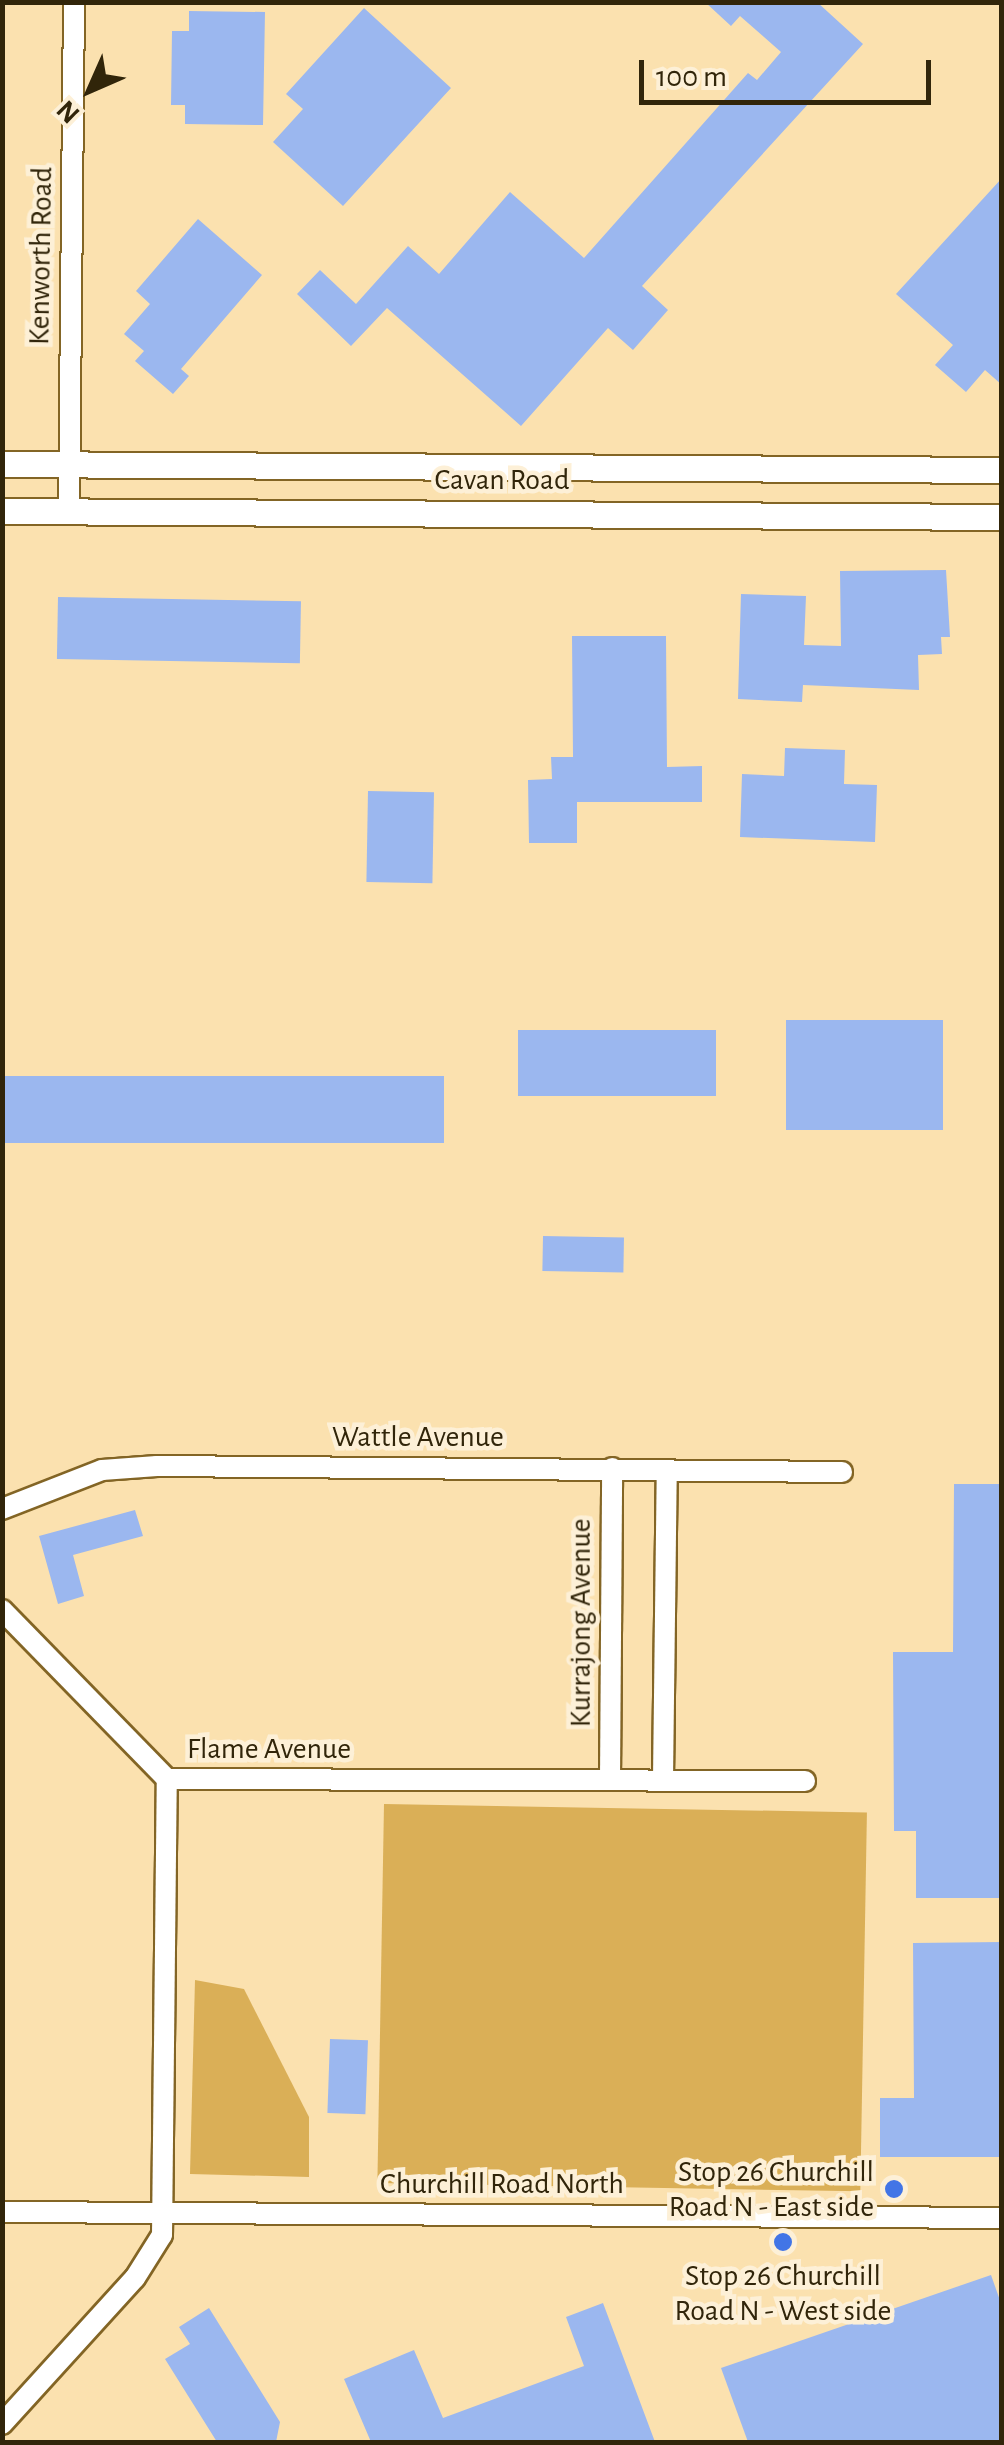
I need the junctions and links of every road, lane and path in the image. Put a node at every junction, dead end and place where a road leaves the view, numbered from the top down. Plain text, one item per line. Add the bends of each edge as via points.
1 (74, 2) edge
2 (2, 464) edge
3 (69, 464) junction
4 (1002, 470) edge
5 (2, 510) edge
6 (69, 511) junction
7 (1002, 517) edge
8 (612, 1468) junction
9 (666, 1470) junction
10 (842, 1472) dead end
11 (2, 1509) edge
12 (2, 1610) edge
13 (610, 1778) junction
14 (166, 1779) junction
15 (663, 1779) junction
16 (805, 1781) dead end
17 (2, 2212) edge
18 (163, 2214) junction
19 (1002, 2218) edge
20 (2, 2424) edge

1 - 3 street, Kenworth Road
2 - 3 main road, Cavan Road
3 - 4 main road, Cavan Road
3 - 6 street, Kenworth Road
5 - 6 main road, Cavan Road
6 - 7 main road, Cavan Road
8 - 9 street, Wattle Avenue
8 - 11 street, Wattle Avenue via 157,1466 85,1474
8 - 13 street, Kurrajong Avenue
9 - 10 street, Wattle Avenue
9 - 15 street
12 - 14 street
13 - 14 street, Flame Avenue
13 - 15 street, Flame Avenue
14 - 18 street, Flame Avenue
15 - 16 street, Flame Avenue
17 - 18 street, Churchill Road North
18 - 19 street, Churchill Road North
18 - 20 street, Flame Avenue via 153,2255

